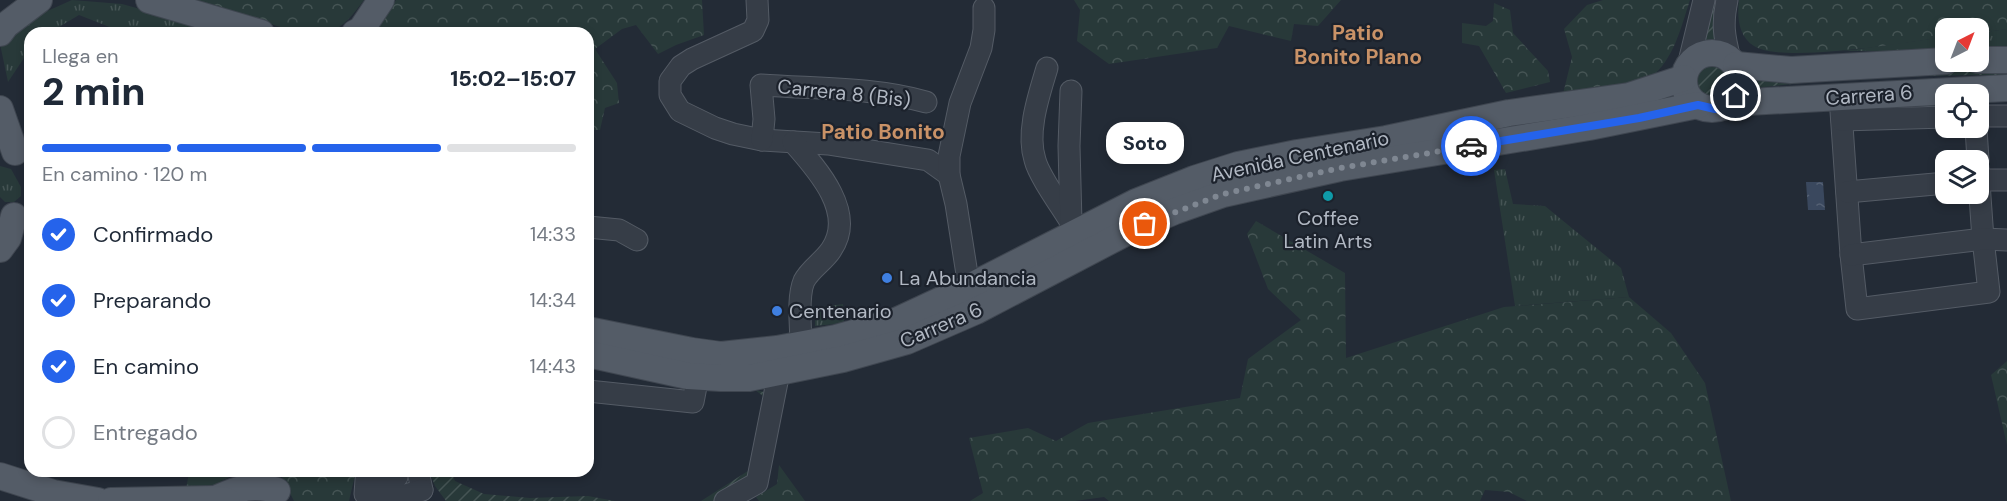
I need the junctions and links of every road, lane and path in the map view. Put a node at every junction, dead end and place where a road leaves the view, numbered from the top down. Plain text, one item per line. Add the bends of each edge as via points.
1 (39, 0) edge
2 (149, 0) edge
3 (381, 0) edge
4 (757, 0) edge
5 (1704, 0) edge
6 (1727, 0) edge
7 (984, 8) dead end
8 (241, 27) edge
9 (363, 27) edge
10 (0, 33) edge
11 (1989, 60) edge
12 (2007, 60) edge
13 (1733, 62) junction
14 (1935, 62) edge
15 (1047, 68) dead end
16 (1686, 72) junction
17 (2007, 88) edge
18 (1071, 92) dead end
19 (926, 102) dead end
20 (1730, 103) junction
21 (1698, 105) junction
22 (1841, 109) junction
23 (2, 115) edge
24 (1935, 116) edge
25 (1989, 116) edge
26 (2007, 116) edge
27 (762, 140) junction
28 (794, 142) junction
29 (22, 154) edge
30 (949, 175) junction
31 (1989, 180) edge
32 (2007, 180) edge
33 (1935, 184) edge
34 (1847, 192) junction
35 (1981, 204) edge
36 (15, 213) edge
37 (1073, 227) junction
38 (594, 228) edge
39 (1983, 239) junction
40 (637, 240) dead end
41 (2007, 240) edge
42 (0, 249) edge
43 (1851, 255) junction
44 (969, 287) junction
45 (594, 331) edge
46 (594, 355) edge
47 (786, 355) junction
48 (698, 376) junction
49 (594, 392) edge
50 (0, 476) edge
51 (397, 477) dead end
52 (425, 487) edge
53 (276, 488) edge
54 (221, 500) edge
55 (98, 501) edge
56 (111, 501) edge
57 (725, 501) edge

1 - 10 main road
2 - 8 main road
3 - 9 main road
4 - 27 street via 758,20 753,31 681,66 670,81 670,95 680,111 715,128
5 - 16 street
6 - 13 street via 1723,30
7 - 30 street via 981,48 960,103
11 - 12 main road
13 - 14 main road via 1784,70
13 - 16 main road via 1707,53
13 - 20 main road via 1740,81
15 - 37 street via 1032,130 1035,160
16 - 21 main road via 1687,93
16 - 37 main road, Avenida Centenario via 1629,96 1509,113 1238,165
17 - 22 main road, Carrera 6
18 - 37 street
19 - 27 street, Carrera 8 (Bis) via 879,94 761,85
20 - 21 main road via 1715,109
20 - 22 main road, Carrera 6
21 - 47 main road, Carrera 6 via 1340,168 1223,194 1130,231 976,311 907,341 843,359
22 - 24 street
22 - 34 street
23 - 29 main road
25 - 26 street
27 - 28 street
28 - 30 street via 928,160
28 - 47 street via 831,194 840,226 831,251 804,282
30 - 44 street
31 - 32 street
33 - 34 street
34 - 43 street
35 - 39 street
36 - 42 main road via 9,238
37 - 44 main road, Avenida Centenario
38 - 40 street via 619,230
39 - 41 street
39 - 43 street
39 - 43 street via 1989,292 1857,309
44 - 47 main road, Avenida Centenario via 896,321
45 - 47 main road, Avenida Centenario via 722,355
46 - 48 main road, Carrera 6
47 - 48 main road, Carrera 6 via 749,378
47 - 57 street via 758,483
48 - 49 street via 693,402
50 - 55 main road via 53,493
51 - 52 street via 366,480 365,494 396,498
53 - 54 main road via 252,486
54 - 56 main road

